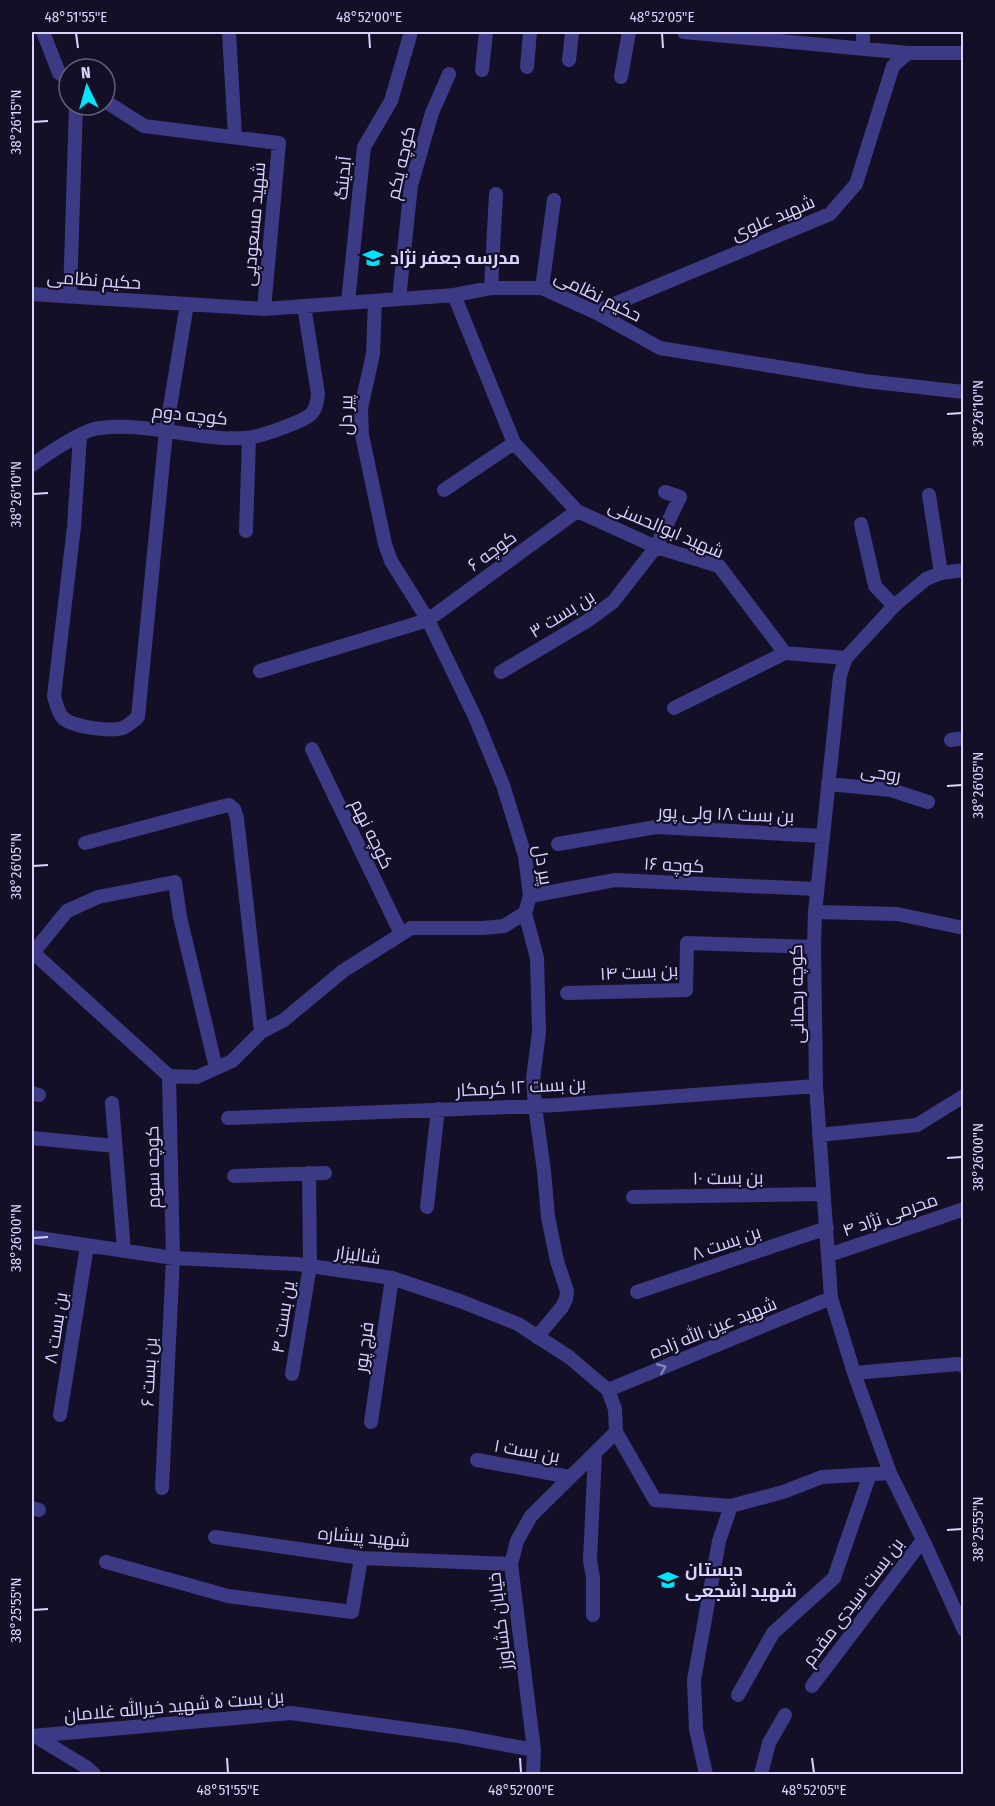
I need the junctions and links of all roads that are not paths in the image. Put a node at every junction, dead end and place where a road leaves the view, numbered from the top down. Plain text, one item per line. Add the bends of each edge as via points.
1 (43, 32) edge
2 (229, 32) edge
3 (411, 32) edge
4 (486, 32) edge
5 (530, 32) edge
6 (572, 32) edge
7 (629, 32) edge
8 (684, 32) edge
9 (702, 32) edge
10 (863, 32) edge
11 (863, 49) junction
12 (908, 53) junction
13 (963, 53) edge
14 (569, 60) dead end
15 (527, 67) dead end
16 (57, 68) edge
17 (482, 70) dead end
18 (449, 74) dead end
19 (621, 76) dead end
20 (117, 109) edge
21 (76, 117) edge
22 (235, 137) junction
23 (496, 194) dead end
24 (554, 200) dead end
25 (491, 288) junction
26 (542, 288) junction
27 (32, 294) edge
28 (454, 295) junction
29 (70, 296) junction
30 (399, 299) junction
31 (375, 301) junction
32 (348, 302) junction
33 (187, 304) junction
34 (304, 306) junction
35 (264, 309) junction
36 (595, 312) junction
37 (963, 392) edge
38 (166, 430) junction
39 (80, 436) junction
40 (249, 438) junction
41 (514, 443) junction
42 (32, 465) edge
43 (444, 490) dead end
44 (665, 492) dead end
45 (929, 495) dead end
46 (577, 511) junction
47 (861, 524) dead end
48 (246, 531) dead end
49 (656, 547) junction
50 (963, 570) edge
51 (941, 573) junction
52 (894, 606) junction
53 (428, 620) junction
54 (784, 653) junction
55 (846, 658) junction
56 (260, 671) dead end
57 (501, 672) dead end
58 (674, 708) dead end
59 (312, 749) dead end
60 (828, 784) junction
61 (928, 802) dead end
62 (823, 836) junction
63 (86, 843) dead end
64 (558, 844) dead end
65 (817, 889) junction
66 (530, 896) junction
67 (815, 912) junction
68 (525, 913) junction
69 (963, 928) edge
70 (401, 934) junction
71 (814, 947) junction
72 (32, 954) edge
73 (567, 993) dead end
74 (261, 1032) junction
75 (216, 1068) junction
76 (170, 1076) junction
77 (816, 1086) junction
78 (963, 1096) edge
79 (112, 1103) dead end
80 (535, 1106) junction
81 (438, 1109) junction
82 (228, 1118) dead end
83 (819, 1135) junction
84 (32, 1138) edge
85 (115, 1146) junction
86 (309, 1173) junction
87 (325, 1173) dead end
88 (234, 1176) dead end
89 (824, 1194) junction
90 (633, 1197) dead end
91 (427, 1207) dead end
92 (963, 1209) edge
93 (827, 1228) junction
94 (32, 1237) edge
95 (87, 1246) junction
96 (124, 1251) junction
97 (829, 1255) junction
98 (173, 1258) junction
99 (309, 1266) junction
100 (392, 1278) junction
101 (637, 1292) dead end
102 (831, 1298) junction
103 (537, 1337) junction
104 (963, 1366) edge
105 (854, 1373) junction
106 (292, 1374) dead end
107 (608, 1390) junction
108 (60, 1415) dead end
109 (371, 1422) dead end
110 (616, 1432) junction
111 (595, 1453) junction
112 (477, 1460) dead end
113 (890, 1473) junction
114 (870, 1474) junction
115 (570, 1477) junction
116 (162, 1488) dead end
117 (731, 1506) junction
118 (215, 1537) dead end
119 (923, 1540) junction
120 (361, 1558) junction
121 (106, 1562) dead end
122 (511, 1564) junction
123 (593, 1615) dead end
124 (963, 1630) edge
125 (812, 1686) dead end
126 (738, 1695) dead end
127 (785, 1715) dead end
128 (33, 1736) edge
129 (534, 1750) junction
130 (94, 1774) edge
131 (533, 1774) edge
132 (706, 1774) edge
133 (760, 1774) edge

1 - 16 street
2 - 22 street
3 - 32 street, آبدینگ via 391,101 364,147
4 - 17 street
5 - 15 street
6 - 14 street
7 - 19 street
8 - 9 street
9 - 11 street
10 - 11 street
11 - 12 street
12 - 13 street
12 - 36 street, شهید علوی via 893,66 856,184 830,214
18 - 30 street, کوچه یکم via 432,113 411,185
20 - 22 street, شهید مسعودپی via 144,126
21 - 29 street
22 - 35 street, شهید مسعودپی via 279,143
23 - 25 street
24 - 26 street
25 - 26 street, حکیم نظامی
25 - 28 street, حکیم نظامی
26 - 36 street, حکیم نظامی
27 - 29 street, حکیم نظامی
28 - 30 street, حکیم نظامی
28 - 41 street, شهید ابوالحسنی
29 - 33 street, حکیم نظامی
30 - 31 street, حکیم نظامی
31 - 32 street, حکیم نظامی
31 - 53 street, پیر دل via 373,354 361,408 362,435 391,561
32 - 34 street, حکیم نظامی
33 - 35 street, حکیم نظامی
33 - 38 street
34 - 35 street, حکیم نظامی
34 - 40 street, کوچه دوم via 317,406 310,416
36 - 37 street, حکیم نظامی via 660,348 865,381
38 - 39 street, کوچه دوم via 97,428
38 - 39 street via 138,717 122,728 75,724 64,718 54,696 74,527
38 - 40 street, کوچه دوم via 213,438
39 - 42 street, کوچه دوم
40 - 48 street
41 - 43 street
41 - 46 street, شهید ابوالحسنی
44 - 49 street, بن بست ۳ via 680,497
45 - 51 street
46 - 49 street, شهید ابوالحسنی
46 - 53 street, کوچه ۶
47 - 52 street via 875,586
49 - 54 street, شهید ابوالحسنی via 719,566
49 - 57 street, بن بست ۳ via 613,602
50 - 51 street, کوچه رحمانی
51 - 52 street, کوچه رحمانی via 926,579
52 - 55 street, کوچه رحمانی
53 - 56 street, کوچه ۶
53 - 66 street, پیر دل via 503,785 525,856
54 - 55 street
54 - 58 street
55 - 60 street, کوچه رحمانی via 840,675
59 - 70 street, کوچه نهم
60 - 61 street, روحی via 891,790
60 - 62 street, کوچه رحمانی
62 - 64 street, بن بست ۱۸ ولی پور via 656,827
62 - 65 street, کوچه رحمانی
63 - 74 street via 224,806 234,809
65 - 66 street, کوچه ۱۶ via 615,880
65 - 67 street, کوچه رحمانی
66 - 68 street, پیر دل
67 - 69 street via 897,914
67 - 71 street, کوچه رحمانی
68 - 70 street via 504,926 411,928
68 - 80 street via 537,958
70 - 74 street via 343,971 284,1020
71 - 73 street, بن بست ۱۴ via 687,944 686,990
71 - 77 street, کوچه رحمانی
72 - 75 street via 67,911 98,897 175,882
72 - 76 street
74 - 75 street via 232,1061
75 - 76 street via 197,1077
76 - 98 street, کوچه سوم
77 - 80 street, بن بست ۱۲ کرمکار
77 - 83 street, کوچه رحمانی
78 - 83 street via 917,1125
79 - 85 street
80 - 81 street, بن بست ۱۲ کرمکار
80 - 103 street via 548,1217 567,1291 562,1307
81 - 82 street, بن بست ۱۲ کرمکار
81 - 91 street
83 - 89 street, کوچه رحمانی
84 - 85 street
85 - 96 street
86 - 87 street
86 - 88 street
86 - 99 street, ین بست ۴
89 - 90 street, بن بست ۱۰
89 - 93 street, کوچه رحمانی
92 - 97 street, محرمی نژاد ۴
93 - 97 street, کوچه رحمانی
93 - 101 street, بن بست ۸
94 - 95 street, شالیزار
95 - 96 street, شالیزار
95 - 108 street, بن بست ۸
96 - 98 street, شالیزار
97 - 102 street, کوچه رحمانی
98 - 99 street, شالیزار
98 - 116 street, بن بست ۶
99 - 100 street, شالیزار
99 - 106 street, ین بست ۴
100 - 103 street, شالیزار via 518,1324
100 - 109 street, فرج پور
102 - 105 street, کوچه رحمانی
107 -> 102 street, شهید عین الله زاده
103 - 107 street, شالیزار via 569,1357
104 - 105 street
105 - 113 street, کوچه رحمانی
107 - 110 street via 615,1409
110 - 111 street, خیابان کشاورز
110 - 117 street via 655,1500
111 - 115 street, خیابان کشاورز
111 - 123 street via 590,1560
112 - 115 street, بن بست ۱
113 - 114 street
113 - 119 street, کوچه رحمانی
114 - 117 street via 822,1477
114 - 126 street via 834,1578 773,1633
115 - 122 street, خیابان کشاورز via 531,1516 517,1541
117 - 132 street via 718,1542 694,1680 696,1729
118 - 120 street, شهید پیشاره
119 - 124 street, کوچه رحمانی
119 - 125 street, بن بست سیدی مقدم
120 - 121 street via 352,1612 228,1596
120 - 122 street, شهید پیشاره
122 - 129 street, خیابان کشاورز
127 - 133 street via 769,1743
128 - 129 street, بن بست ۵ شهید خیرالله غلامان via 291,1713
128 - 130 street
129 - 131 street, خیابان کشاورز

